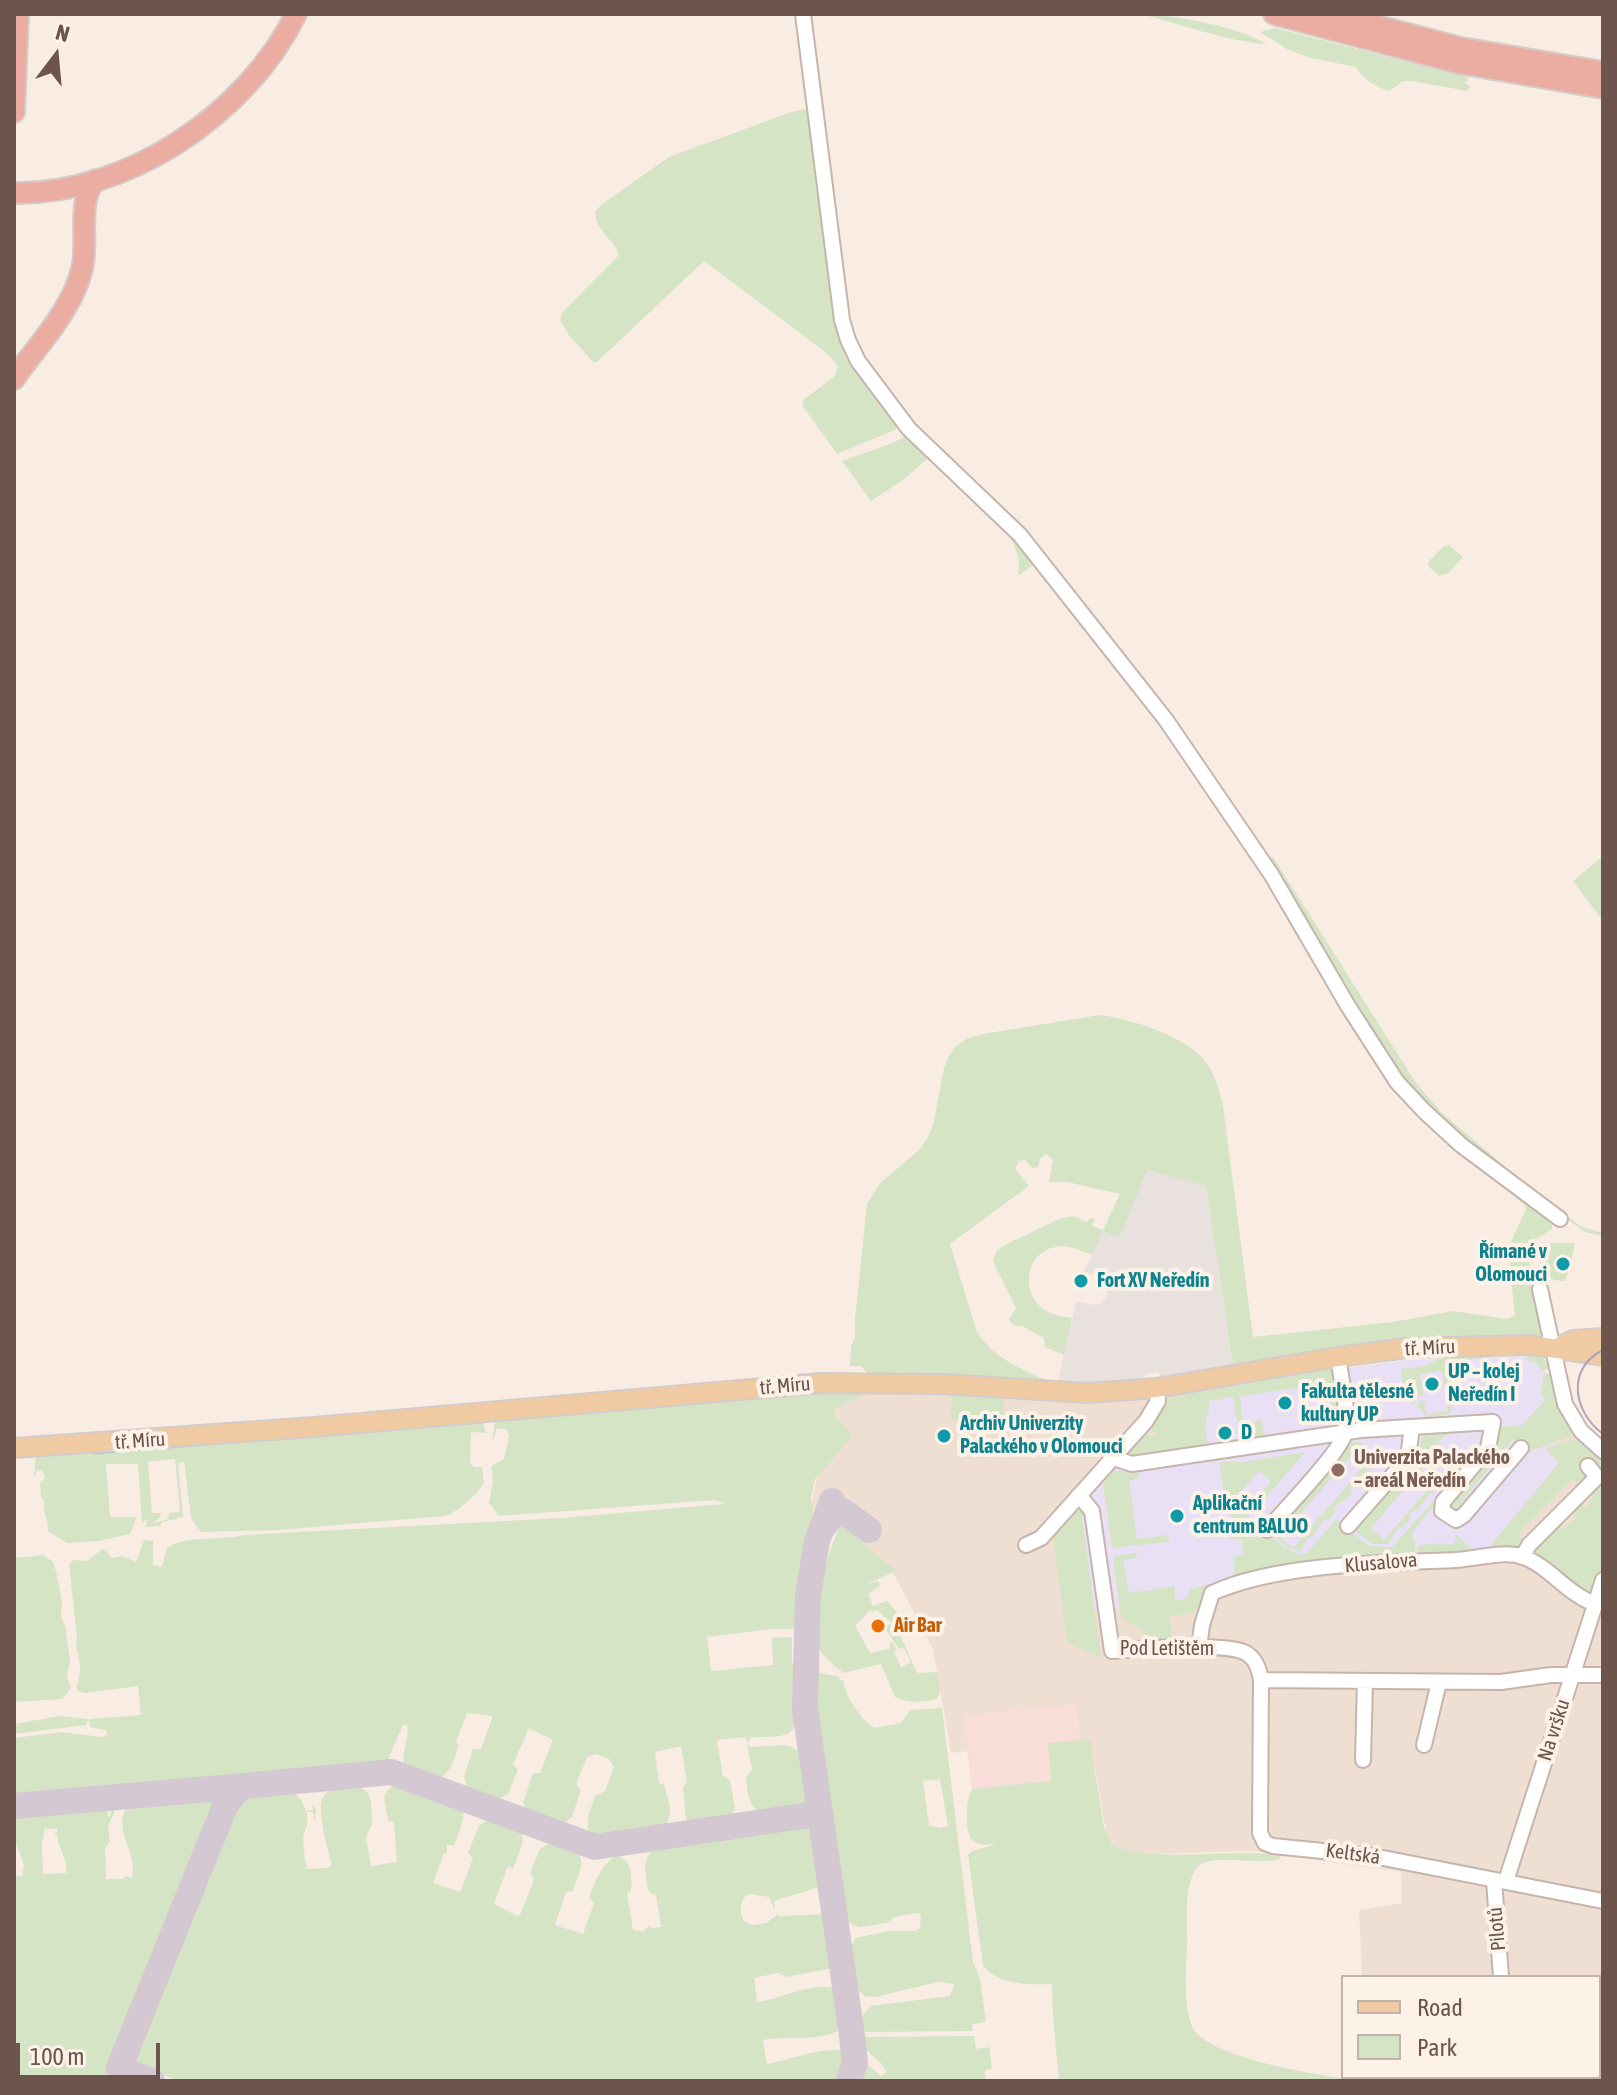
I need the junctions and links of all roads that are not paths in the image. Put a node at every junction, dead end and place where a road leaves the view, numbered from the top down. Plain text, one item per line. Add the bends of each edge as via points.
1 (18, 14) edge
2 (296, 14) edge
3 (803, 14) edge
4 (1274, 14) edge
5 (1332, 14) edge
6 (1603, 72) edge
7 (1603, 88) edge
8 (14, 112) edge
9 (96, 180) junction
10 (14, 193) edge
11 (14, 379) edge
12 (1560, 1219) dead end
13 (1540, 1289) dead end
14 (1603, 1338) edge
15 (1555, 1349) junction
16 (1603, 1356) edge
17 (1338, 1357) junction
18 (1157, 1388) junction
19 (1412, 1427) junction
20 (1345, 1432) junction
21 (14, 1448) edge
22 (1521, 1448) dead end
23 (1603, 1451) edge
24 (1114, 1458) junction
25 (1592, 1471) dead end
26 (1079, 1495) junction
27 (1348, 1526) dead end
28 (1267, 1530) dead end
29 (1026, 1545) dead end
30 (1522, 1557) junction
31 (1603, 1580) edge
32 (1595, 1604) junction
33 (1199, 1648) junction
34 (1573, 1674) junction
35 (1603, 1675) edge
36 (1261, 1680) junction
37 (1365, 1681) junction
38 (1439, 1682) junction
39 (1424, 1745) dead end
40 (1363, 1760) dead end
41 (1500, 1881) junction
42 (1603, 1901) edge
43 (1501, 1975) edge

1 - 8 highway
2 - 9 highway via 257,72 211,117 161,152
3 - 12 street via 842,320 858,361 917,438 1020,535 1166,720 1271,874 1397,1082 1461,1145
4 - 7 highway via 1459,63
5 - 6 highway via 1461,48
9 - 10 highway
9 - 11 highway via 86,195 86,247 78,283 62,315
13 - 15 street
14 - 15 main road, tř. Míru via 1573,1340
15 - 16 main road, tř. Míru
15 - 17 main road, tř. Míru via 1462,1345
15 - 23 street via 1567,1409
17 - 18 main road, tř. Míru
17 - 20 street
18 - 21 main road, tř. Míru via 1088,1393 821,1383
18 - 24 street via 1157,1406
19 - 20 street
19 - 22 street via 1493,1422 1488,1448 1443,1502 1442,1511 1456,1520
19 - 27 street via 1408,1458
20 - 24 street via 1132,1464
20 - 28 street
24 - 26 street
25 - 30 street
26 - 29 street via 1041,1538
26 - 33 street, Pod Letištěm via 1092,1511 1112,1651
30 - 32 street
30 - 33 street, Klusalova via 1293,1571 1215,1592
31 - 32 street, Na vršku
32 - 34 street, Na vršku
33 - 36 street, Pod Letištěm via 1245,1652 1255,1660
34 - 35 street
34 - 38 street
34 - 41 street, Na vršku
36 - 37 street
36 - 41 street, Keltská via 1260,1829 1265,1843 1373,1856
37 - 38 street
37 - 40 street
38 - 39 street
41 - 42 street, Keltská
41 - 43 street, Pilotů

